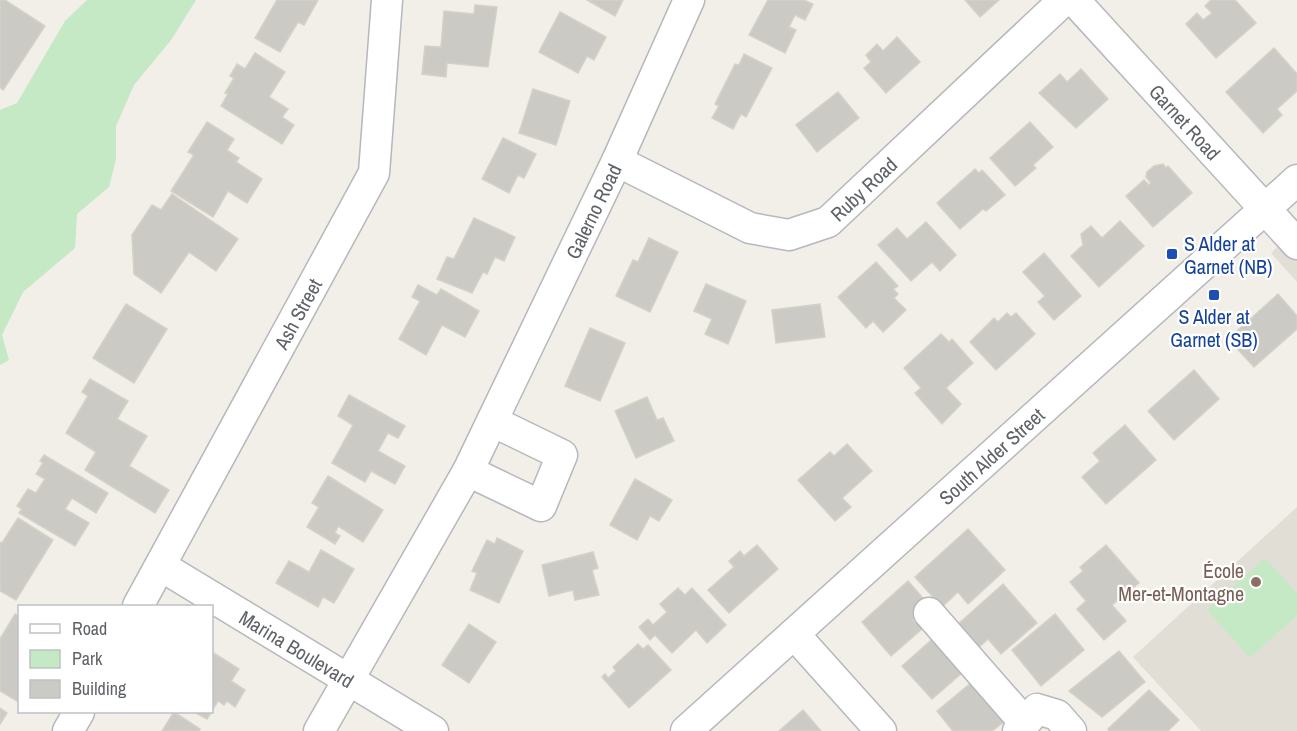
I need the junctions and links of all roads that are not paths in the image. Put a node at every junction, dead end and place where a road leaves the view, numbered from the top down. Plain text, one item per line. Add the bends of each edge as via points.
1 (387, 0) edge
2 (689, 0) edge
3 (1064, 0) edge
4 (1074, 0) edge
5 (617, 161) junction
6 (1297, 180) edge
7 (1265, 209) junction
8 (1297, 244) edge
9 (492, 421) junction
10 (468, 471) junction
11 (161, 566) junction
12 (139, 605) edge
13 (929, 613) dead end
14 (794, 634) junction
15 (350, 680) junction
16 (78, 713) edge
17 (1022, 727) edge
18 (68, 731) edge
19 (319, 731) edge
20 (433, 731) edge
21 (686, 731) edge
22 (881, 731) edge
23 (1071, 731) edge

1 - 11 street, Ash Street via 374,173
2 - 5 street, Galerno Road
3 - 5 street, Ruby Road via 828,222 789,235 750,228
4 - 7 street, Garnet Road
5 - 9 street, Galerno Road
6 - 7 street, South Alder Street
7 - 8 street, Garnet Road
7 - 14 street, South Alder Street
9 - 10 street, Galerno Road
9 - 10 street via 562,455 541,506
10 - 15 street, Galerno Road
11 - 12 street, Ash Street
11 - 15 street, Marina Boulevard
13 - 17 street
14 - 21 street, South Alder Street
14 - 22 street
15 - 19 street, Galerno Road
15 - 20 street, Marina Boulevard
16 - 18 street
17 - 23 street via 1036,709 1057,716

